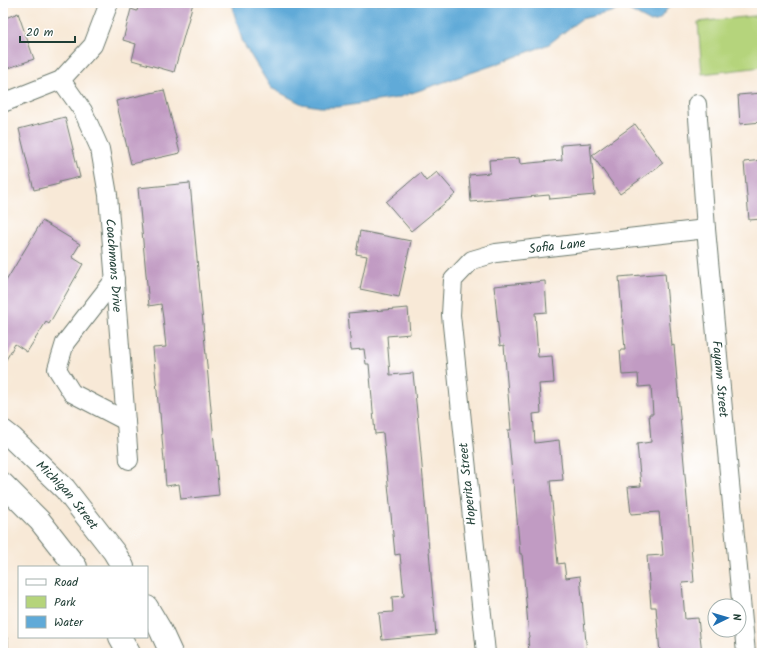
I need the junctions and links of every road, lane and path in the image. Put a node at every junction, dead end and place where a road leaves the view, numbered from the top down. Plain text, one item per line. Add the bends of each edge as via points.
1 (110, 3) edge
2 (61, 80) junction
3 (3, 103) edge
4 (697, 104) dead end
5 (706, 230) junction
6 (115, 279) junction
7 (451, 315) joint
8 (126, 421) junction
9 (3, 431) edge
10 (129, 460) dead end
11 (3, 484) edge
12 (75, 566) edge
13 (122, 566) edge
14 (148, 609) edge
15 (121, 638) edge
16 (3, 641) edge
17 (3, 653) edge
18 (129, 653) edge
19 (171, 653) edge
20 (486, 653) edge
21 (746, 653) edge

1 - 2 street via 93,45
2 - 3 street
2 - 6 street, Coachmans Drive via 83,111 100,149 108,195
4 - 5 street, Fayann Street
5 - 7 street, Sofia Lane via 496,253 472,260 453,280
5 - 21 street, Fayann Street
6 - 8 street, Coachmans Drive
6 - 8 street via 65,343 57,369 72,393
7 - 20 street, Hoperita Street
8 - 10 street, Coachmans Drive
9 - 13 street, Michigan Street via 65,489
11 - 12 street via 40,521
14 - 19 street
15 - 18 street
16 - 17 lane

